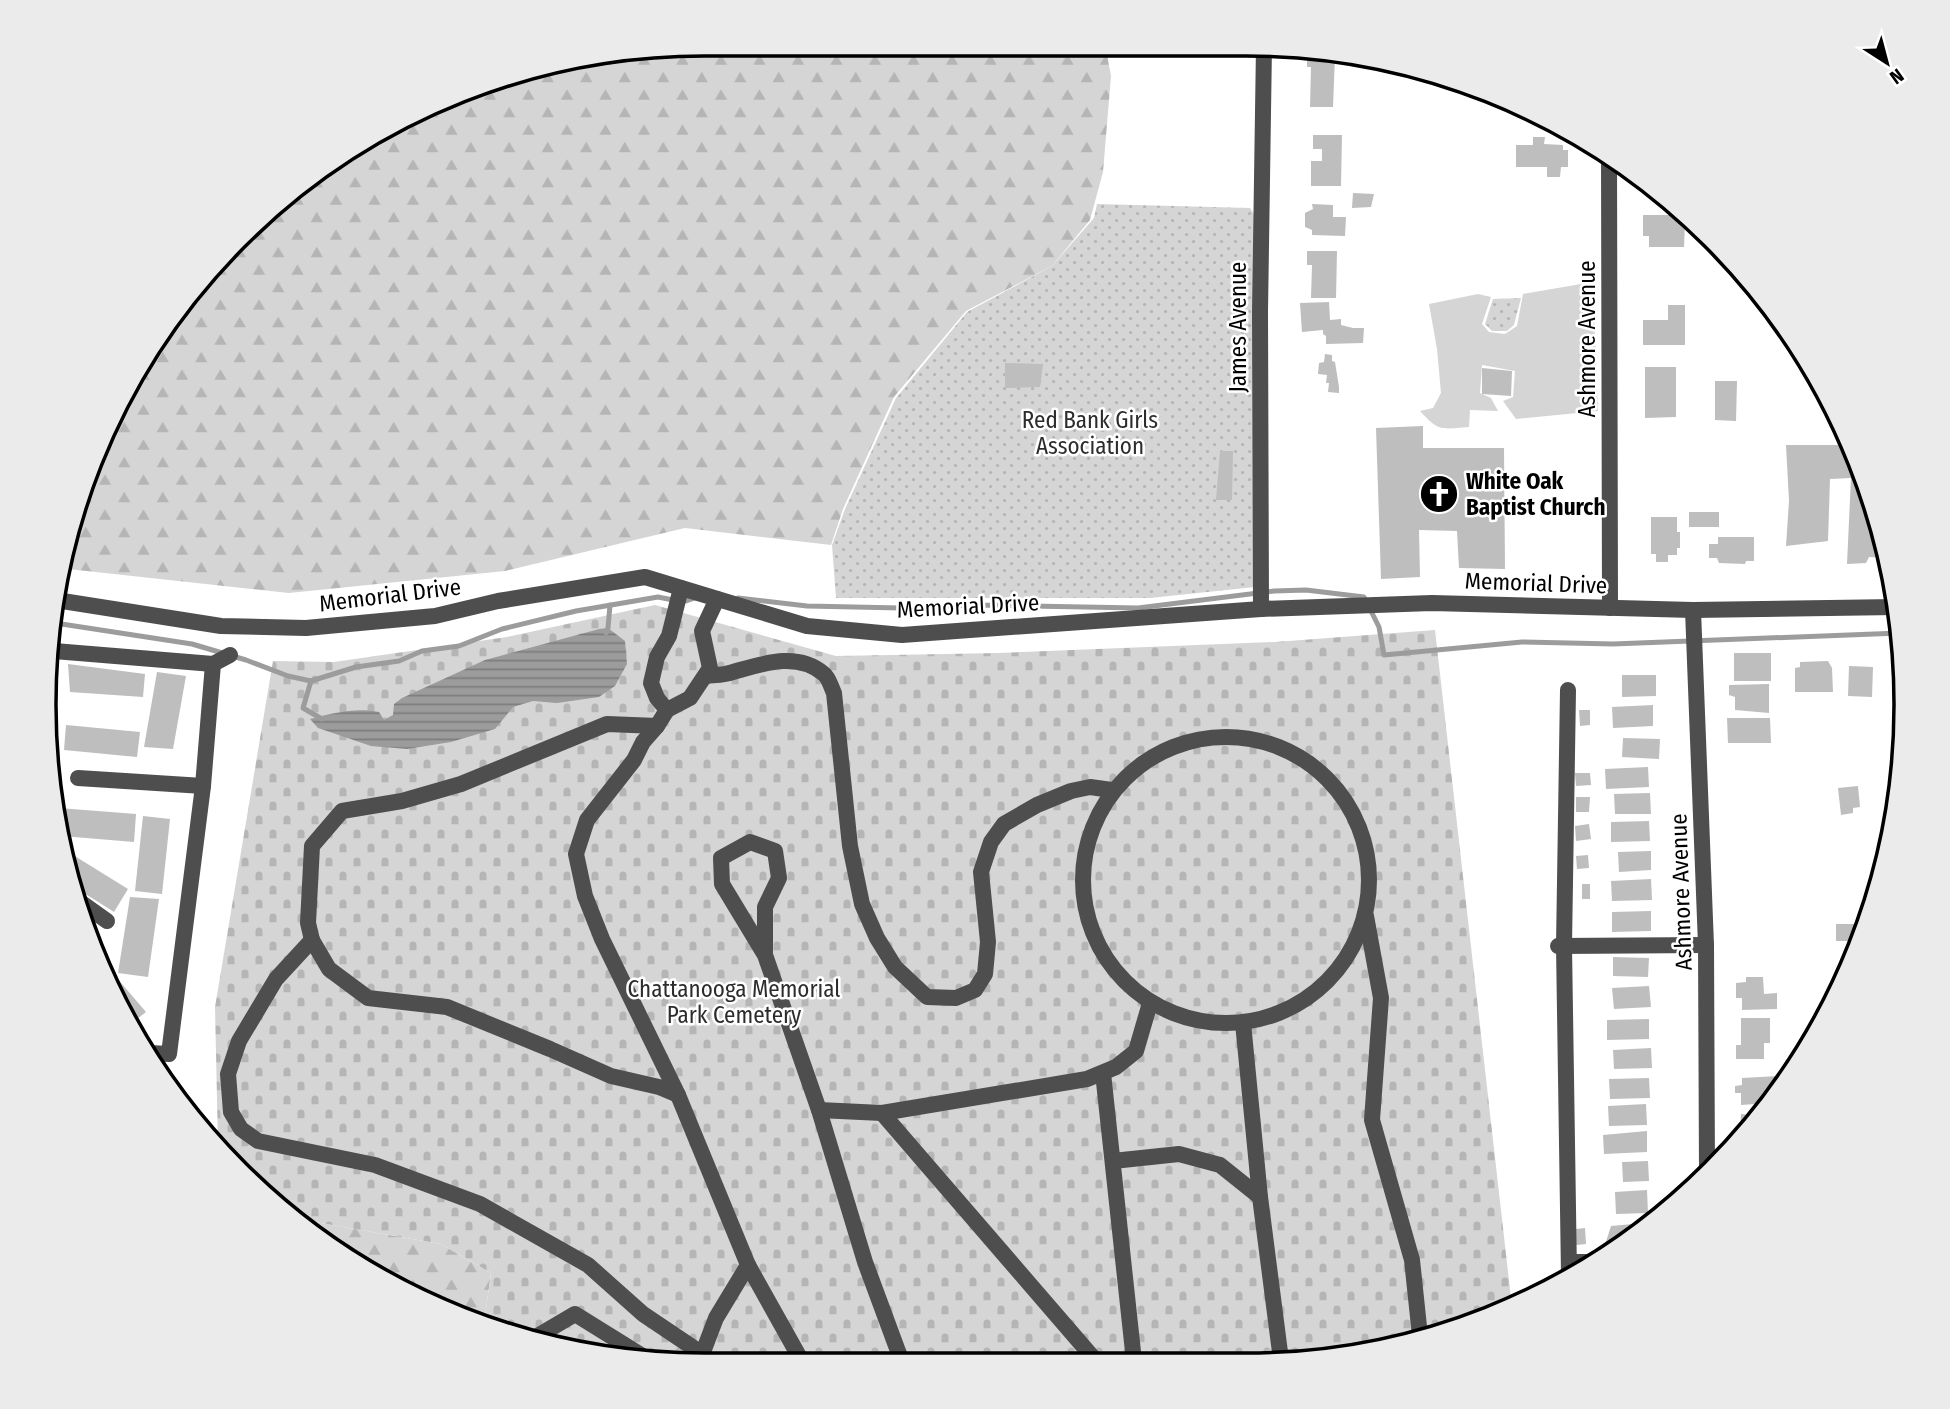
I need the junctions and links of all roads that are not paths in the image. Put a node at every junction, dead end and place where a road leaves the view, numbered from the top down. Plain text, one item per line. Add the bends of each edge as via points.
1 (1264, 56) edge
2 (1609, 167) edge
3 (681, 588) junction
4 (717, 599) junction
5 (65, 601) edge
6 (1886, 607) edge
7 (1610, 608) junction
8 (1261, 609) junction
9 (1693, 610) junction
10 (58, 651) edge
11 (230, 655) dead end
12 (213, 664) junction
13 (706, 676) junction
14 (1568, 690) dead end
15 (667, 710) junction
16 (657, 726) junction
17 (78, 778) dead end
18 (203, 786) junction
19 (1112, 790) junction
20 (88, 908) edge
21 (1366, 916) junction
22 (107, 921) dead end
23 (312, 940) junction
24 (1706, 945) junction
25 (1561, 946) junction
26 (765, 955) junction
27 (1150, 1003) junction
28 (1242, 1023) junction
29 (158, 1053) edge
30 (1103, 1073) junction
31 (678, 1095) junction
32 (819, 1110) junction
33 (882, 1113) junction
34 (1113, 1160) junction
35 (1707, 1160) edge
36 (1260, 1197) junction
37 (748, 1265) junction
38 (1569, 1267) edge
39 (1418, 1329) edge
40 (543, 1333) edge
41 (630, 1348) edge
42 (1280, 1352) edge
43 (693, 1353) edge
44 (702, 1353) edge
45 (798, 1353) edge
46 (899, 1353) edge
47 (1089, 1353) edge
48 (1133, 1353) edge

1 - 8 street, James Avenue via 1259,312
2 - 7 street, Ashmore Avenue
3 - 4 street, Memorial Drive
3 - 5 street, Memorial Drive via 645,577 435,616 306,628 221,626
3 - 15 street via 651,683
4 - 8 street, Memorial Drive via 807,626 902,635
4 - 13 street via 702,631 710,668
6 - 9 street, Memorial Drive
7 - 8 street, Memorial Drive via 1432,603
7 - 9 street, Memorial Drive
9 - 24 street, Ashmore Avenue
10 - 12 street
11 - 12 street
12 - 18 street
13 - 15 street via 690,698
13 - 19 street via 793,660 826,675 834,693 850,846 862,904 895,967 927,997 956,998 975,990 985,974 988,942 981,872 990,842 1004,824 1071,791 1090,787
14 - 25 street
15 - 16 street
16 - 23 street via 607,724 461,784 402,801 342,811 312,846 308,923
16 - 31 street via 587,820 576,854 585,896 602,939
17 - 18 street
18 - 29 street via 169,1054
19 - 21 street via 1157,754 1210,737 1265,741 1315,766 1352,808 1369,860
19 - 27 street via 1090,832 1082,880 1090,928 1114,971
20 - 22 street
21 - 28 street via 1350,954 1324,986 1289,1010
21 - 39 street via 1381,998 1372,1120 1412,1260
23 - 31 street via 329,969 368,998 447,1007 611,1076
23 - 43 street via 276,979 239,1041 228,1074 231,1112 241,1129 258,1141 375,1165 480,1204 588,1265
24 - 25 street
24 - 35 street, Ashmore Avenue
25 - 38 street
26 - 26 street via 722,884 721,858 750,842 775,851 779,878 765,907
26 - 32 street
27 - 28 street via 1198,1022
27 - 30 street via 1136,1051
28 - 36 street
30 - 33 street
30 - 34 street
31 - 37 street
32 - 33 street
32 - 46 street via 865,1262
33 - 47 street
34 - 36 street via 1179,1154 1220,1165
34 - 48 street
36 - 42 street
37 - 44 street via 716,1318
37 - 45 street
40 - 41 street via 575,1314

